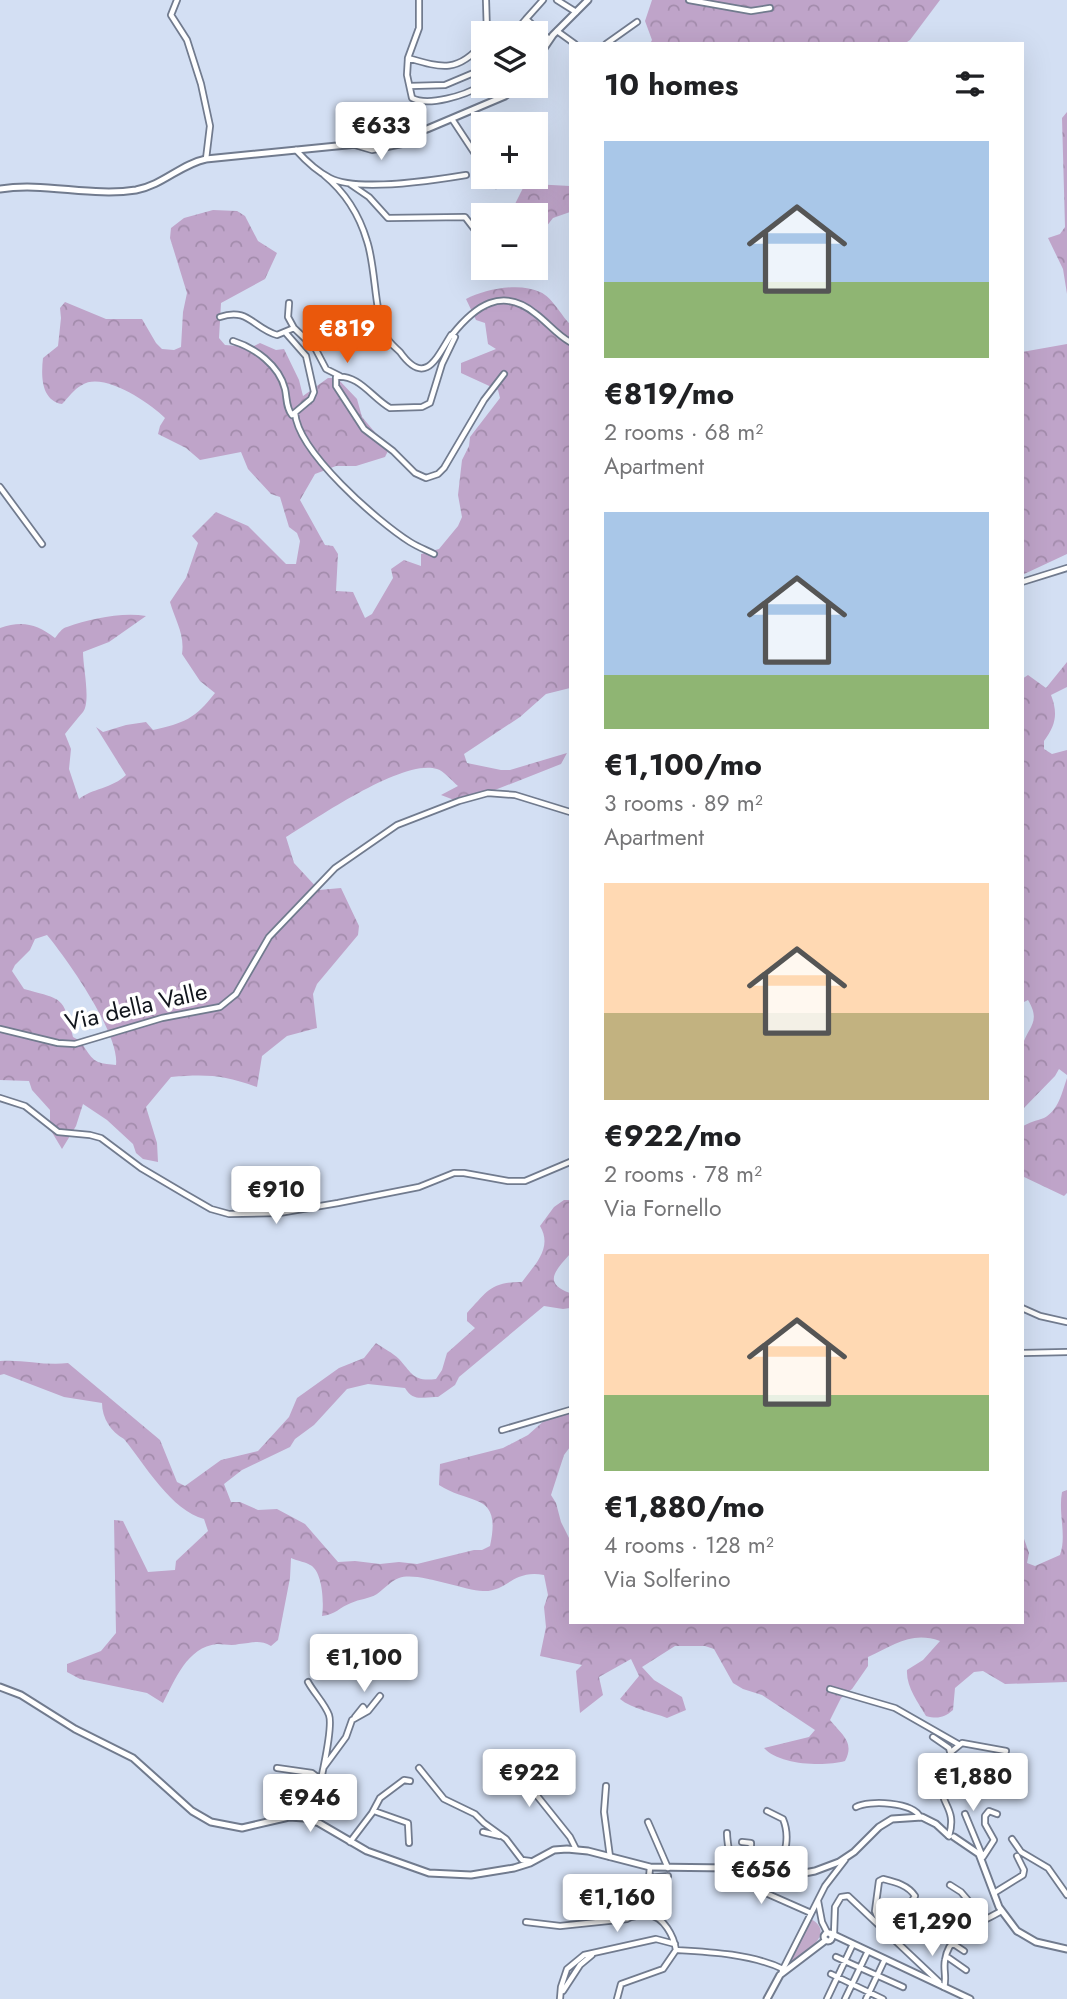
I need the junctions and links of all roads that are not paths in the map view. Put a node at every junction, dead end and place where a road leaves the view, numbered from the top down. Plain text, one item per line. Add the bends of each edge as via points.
1 (177, 0) edge
2 (419, 0) edge
3 (486, 0) edge
4 (543, 0) edge
5 (556, 0) edge
6 (588, 0) edge
7 (689, 0) edge
8 (770, 8) dead end
9 (576, 12) junction
10 (526, 19) joint
11 (487, 21) edge
12 (637, 22) dead end
13 (557, 31) junction
14 (549, 39) joint
15 (572, 42) edge
16 (609, 42) edge
17 (471, 55) edge
18 (408, 58) junction
19 (471, 73) edge
20 (410, 86) junction
21 (471, 90) edge
22 (500, 98) edge
23 (452, 119) junction
24 (412, 142) dead end
25 (354, 144) junction
26 (471, 148) edge
27 (295, 150) junction
28 (206, 159) junction
29 (324, 175) junction
30 (467, 175) dead end
31 (346, 182) junction
32 (1, 190) edge
33 (471, 224) edge
34 (289, 303) dead end
35 (220, 317) dead end
36 (295, 328) junction
37 (285, 332) junction
38 (451, 335) junction
39 (233, 341) dead end
40 (569, 341) edge
41 (504, 374) dead end
42 (345, 377) junction
43 (295, 413) junction
44 (0, 487) edge
45 (42, 544) dead end
46 (435, 554) dead end
47 (1067, 568) edge
48 (1024, 581) edge
49 (569, 812) edge
50 (0, 1029) edge
51 (0, 1098) edge
52 (569, 1162) edge
53 (1024, 1309) edge
54 (1067, 1322) edge
55 (1067, 1352) edge
56 (1024, 1353) edge
57 (569, 1410) edge
58 (502, 1430) dead end
59 (308, 1682) dead end
60 (0, 1687) edge
61 (830, 1689) dead end
62 (380, 1696) dead end
63 (933, 1737) dead end
64 (958, 1744) junction
65 (1006, 1751) dead end
66 (951, 1752) junction
67 (534, 1755) dead end
68 (277, 1768) dead end
69 (419, 1768) dead end
70 (975, 1772) junction
71 (323, 1773) junction
72 (410, 1781) dead end
73 (606, 1786) dead end
74 (319, 1787) junction
75 (1017, 1790) dead end
76 (856, 1807) dead end
77 (373, 1811) junction
78 (767, 1811) dead end
79 (965, 1814) dead end
80 (997, 1814) dead end
81 (920, 1817) junction
82 (311, 1820) junction
83 (648, 1822) dead end
84 (484, 1832) dead end
85 (727, 1833) dead end
86 (950, 1836) junction
87 (506, 1839) junction
88 (1012, 1839) dead end
89 (350, 1842) junction
90 (742, 1842) dead end
91 (409, 1843) dead end
92 (576, 1849) junction
93 (848, 1856) junction
94 (1017, 1856) dead end
95 (610, 1857) junction
96 (982, 1858) junction
97 (534, 1861) junction
98 (650, 1867) junction
99 (827, 1867) junction
100 (668, 1868) junction
101 (730, 1868) junction
102 (750, 1870) junction
103 (778, 1874) junction
104 (832, 1875) junction
105 (668, 1876) dead end
106 (649, 1878) junction
107 (950, 1885) dead end
108 (993, 1893) junction
109 (1067, 1895) edge
110 (814, 1911) junction
111 (1001, 1911) junction
112 (631, 1917) junction
113 (985, 1920) junction
114 (526, 1922) dead end
115 (822, 1922) junction
116 (883, 1931) junction
117 (961, 1934) junction
118 (829, 1936) junction
119 (952, 1943) junction
120 (853, 1944) junction
121 (676, 1947) junction
122 (1067, 1949) edge
123 (868, 1951) junction
124 (964, 1951) dead end
125 (946, 1956) junction
126 (836, 1957) dead end
127 (885, 1959) junction
128 (845, 1961) junction
129 (860, 1968) junction
130 (966, 1970) dead end
131 (781, 1972) junction
132 (831, 1974) dead end
133 (877, 1976) junction
134 (837, 1977) junction
135 (852, 1984) junction
136 (943, 1986) junction
137 (903, 1987) dead end
138 (869, 1992) junction
139 (955, 1992) junction
140 (561, 1997) edge
141 (618, 1999) edge
142 (767, 1999) edge
143 (827, 1999) edge
144 (845, 1999) edge
145 (866, 1999) edge
146 (883, 1999) edge
147 (951, 1999) edge
148 (970, 1999) edge

1 - 28 street via 171,15 190,45 209,122
2 - 18 street via 419,29
3 - 11 street
4 - 10 street
5 - 9 street
6 - 9 main road
7 - 8 street via 751,11
9 - 13 main road
10 - 14 street
12 - 16 street
13 - 14 main road
13 - 15 street
17 - 18 street via 450,66
18 - 20 street
19 - 20 street via 443,86
20 - 21 street via 416,100 456,97
22 - 23 main road
23 - 25 main road via 400,139
23 - 26 street
24 - 25 street via 372,150
25 - 27 main road
27 - 28 main road
27 - 29 street
28 - 32 main road via 134,190
29 - 31 street
29 - 38 street via 356,211 369,246 384,333 405,362 416,369 426,368
30 - 31 street via 395,184
31 - 33 street via 388,218 465,216
34 - 36 street via 288,317
35 - 37 street via 239,314 275,335
36 - 37 street
36 - 42 street via 313,345 326,369
37 - 43 street via 306,356 313,391 312,398
38 - 40 street via 477,308 502,301 526,307
38 - 42 street via 454,340 431,400 424,406 389,407 371,390
39 - 43 street via 249,347 276,369 289,413
41 - 42 street via 444,468 428,478 415,473 361,426 335,384 336,377
43 - 46 street via 301,434 330,472 386,524
44 - 45 street
47 - 48 street
49 - 50 street, Via della Valle via 515,795 488,793 394,826 329,874 269,937 236,994 220,1007 162,1018 75,1044
51 - 52 street via 25,1106 55,1131 100,1138 185,1194 229,1214 279,1213 338,1203 419,1186 454,1173 522,1182
53 - 54 street
55 - 56 street
57 - 58 street
59 - 71 street via 330,1717
60 - 82 main road via 137,1761 207,1820 242,1828 289,1817
61 - 64 street via 895,1708
62 - 71 street via 355,1717
63 - 66 street
64 - 65 street
64 - 66 street
66 - 70 street via 952,1759
67 - 92 street via 551,1755 554,1764 549,1772 527,1773 526,1783
68 - 74 street via 314,1774
69 - 87 street via 444,1799 475,1814
70 - 75 street
70 - 86 street via 954,1768 945,1778 942,1789 953,1823
71 - 74 street
72 - 77 street via 404,1780 382,1796
73 - 95 street via 604,1813
74 - 82 street
76 - 81 street via 901,1805
77 - 89 street
77 - 91 street via 406,1822
78 - 103 street via 783,1819 788,1833
79 - 96 street
80 - 96 street via 989,1811 985,1818 994,1840
81 - 86 main road
81 - 93 main road via 892,1819
82 - 89 main road
83 - 100 street
84 - 87 street
85 - 101 street
86 - 96 main road
87 - 97 street via 522,1860
88 - 109 street via 1021,1852 1048,1868
89 - 97 main road via 403,1866 435,1874 471,1875
90 - 102 street via 752,1841
92 - 95 main road
92 - 97 main road via 557,1849
93 - 99 main road
93 - 104 street
94 - 108 street via 1023,1875
95 - 98 main road
96 - 108 main road
98 - 100 main road
98 - 106 street
99 - 103 main road
99 - 104 street
100 - 101 main road
101 - 102 main road
102 - 103 main road
102 - 110 street via 752,1887
104 - 110 street
105 - 106 street
106 - 112 street via 631,1881
107 - 113 street
108 - 111 main road
110 - 115 street
110 - 115 street
110 - 131 street
111 - 113 street
111 - 122 main road via 1025,1937
112 - 114 street via 557,1926
112 - 121 street via 656,1917
113 - 117 street
115 - 118 street
116 - 117 street via 875,1911 883,1879 913,1893 911,1907
116 - 118 street via 845,1896 835,1905
116 - 136 street
117 - 119 street
118 - 120 main road
118 - 131 main road
119 - 124 street
119 - 125 street
120 - 123 main road
120 - 128 street
121 - 131 street via 743,1958
121 - 140 street via 656,1939 584,1955 567,1969
121 - 141 street via 663,1969 620,1984
123 - 127 main road
123 - 129 street
125 - 130 street
125 - 136 street
126 - 128 street
127 - 133 street
127 - 136 main road
128 - 129 street
128 - 134 street
129 - 133 street
129 - 135 street
131 - 142 main road
132 - 134 street
133 - 137 street
133 - 138 street
134 - 135 street
134 - 143 street
135 - 138 street
135 - 144 street
136 - 139 main road
138 - 145 street
138 - 146 street
139 - 147 street
139 - 148 main road

